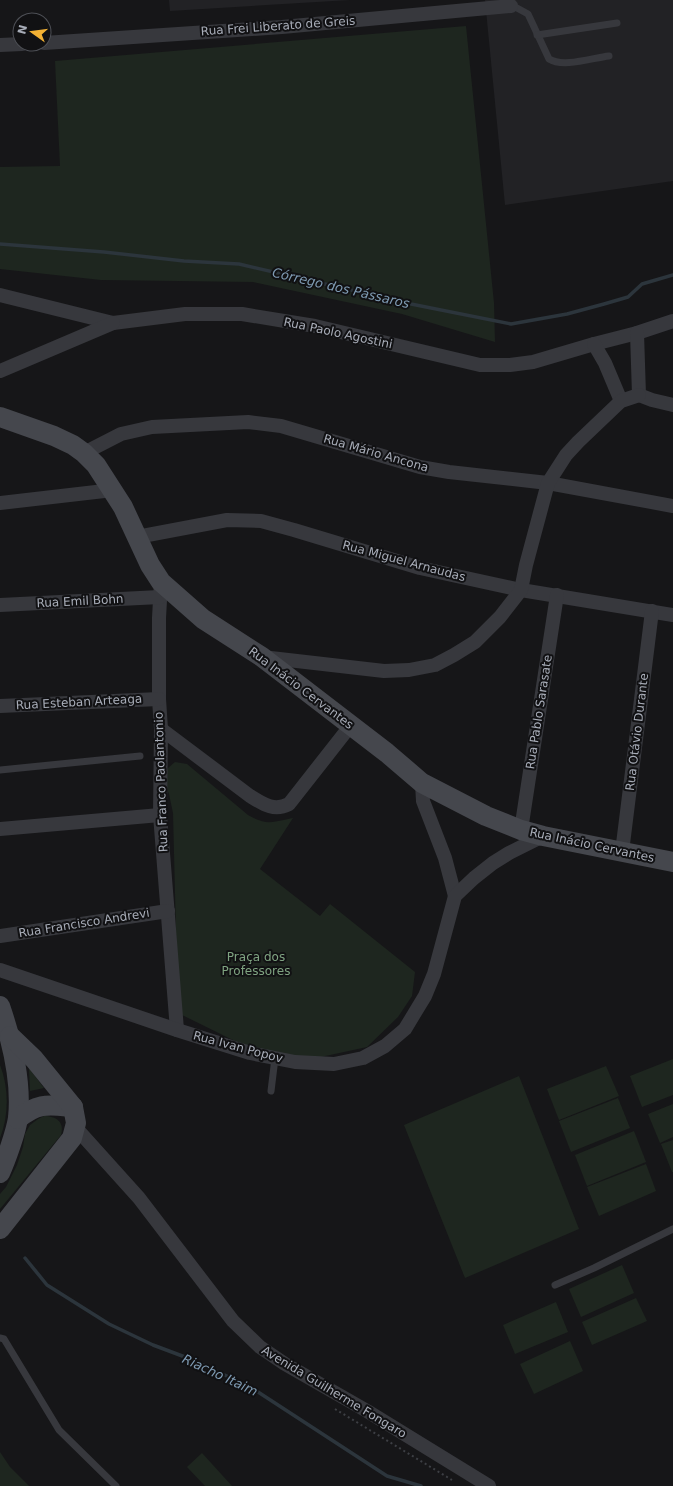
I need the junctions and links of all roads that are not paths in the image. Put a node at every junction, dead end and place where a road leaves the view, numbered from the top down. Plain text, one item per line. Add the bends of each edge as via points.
1 (511, 6) joint
2 (618, 23) dead end
3 (537, 35) junction
4 (52, 42) edge
5 (12, 44) edge
6 (0, 45) edge
7 (609, 56) dead end
8 (0, 295) edge
9 (673, 321) edge
10 (113, 323) junction
11 (637, 334) junction
12 (594, 344) junction
13 (0, 371) edge
14 (639, 395) junction
15 (621, 401) junction
16 (673, 405) edge
17 (0, 417) edge
18 (84, 453) junction
19 (548, 483) junction
20 (113, 490) junction
21 (0, 503) edge
22 (673, 506) edge
23 (137, 537) junction
24 (161, 589) junction
25 (521, 590) junction
26 (557, 595) junction
27 (0, 605) edge
28 (652, 611) junction
29 (673, 615) edge
30 (262, 657) junction
31 (159, 699) junction
32 (0, 706) edge
33 (351, 725) junction
34 (161, 729) junction
35 (140, 756) dead end
36 (0, 770) edge
37 (422, 783) junction
38 (160, 815) junction
39 (0, 829) edge
40 (521, 830) junction
41 (543, 836) junction
42 (622, 852) junction
43 (673, 862) edge
44 (455, 896) junction
45 (168, 911) junction
46 (0, 936) edge
47 (0, 970) edge
48 (0, 1006) edge
49 (177, 1030) junction
50 (5, 1036) edge
51 (275, 1058) junction
52 (272, 1091) dead end
53 (74, 1107) junction
54 (18, 1119) junction
55 (76, 1128) junction
56 (0, 1173) edge
57 (0, 1228) edge
58 (673, 1230) edge
59 (554, 1285) dead end
60 (0, 1338) edge
61 (116, 1486) edge
62 (489, 1486) edge

1 - 3 lane via 528,14
1 - 4 street, Rua Frei Liberato de Greis via 282,27
2 - 3 lane
3 - 7 lane via 549,59 554,62
5 - 6 street
8 - 10 street, Rua Paolo Agostini
9 - 11 street, Rua Paolo Agostini
10 - 12 street, Rua Paolo Agostini via 185,314 242,314 315,326 480,365 533,362
10 - 13 street
11 - 12 street, Rua Paolo Agostini
11 - 14 street
12 - 15 street via 606,363
14 - 15 street
14 - 16 street
15 - 19 street via 566,455
17 - 18 main road, Rua Inácio Cervantes via 54,436
18 - 19 street, Rua Mário Ancona via 134,430 248,422 281,426 420,467
18 - 20 main road, Rua Inácio Cervantes via 96,465
19 - 22 street, Rua Mário Ancona
19 - 25 street
20 - 21 street
20 - 23 main road, Rua Inácio Cervantes
23 - 24 main road, Rua Inácio Cervantes
23 - 25 street, Rua Miguel Arnaudas via 227,520 261,521 420,568
24 - 27 street, Rua Emil Bohn
24 - 30 main road, Rua Inácio Cervantes
24 - 31 street, Rua Franco Paolantonio
25 - 26 street, Rua Miguel Arnaudas
25 - 30 street via 500,617 475,642 435,665 384,671
26 - 28 street, Rua Miguel Arnaudas
26 - 40 street, Rua Pablo Sarasate
28 - 29 street, Rua Miguel Arnaudas
28 - 42 street, Rua Otávio Durante
30 - 33 main road, Rua Inácio Cervantes
31 - 32 street, Rua Esteban Arteaga
31 - 34 street, Rua Franco Paolantonio
33 - 34 street via 289,804 275,808 250,796
33 - 37 main road, Rua Inácio Cervantes
34 - 38 street, Rua Franco Paolantonio
35 - 36 lane
37 - 40 main road, Rua Inácio Cervantes via 486,816
37 - 44 street via 423,801
38 - 39 street
38 - 45 street, Rua Franco Paolantonio
40 - 41 main road, Rua Inácio Cervantes
41 - 42 main road, Rua Inácio Cervantes
41 - 44 street via 493,863
42 - 43 main road, Rua Inácio Cervantes
44 - 51 street, Rua Ivan Popov via 434,974 425,996 405,1030 385,1046 363,1058 334,1064
45 - 46 street, Rua Francisco Andrevi
45 - 49 street, Rua Franco Paolantonio
47 - 49 street, Rua Ivan Popov
48 - 50 main road
49 - 51 street, Rua Ivan Popov via 250,1053
50 - 53 main road via 34,1058
50 - 54 main road via 20,1091
51 - 52 lane
53 - 54 main road via 40,1106
53 - 55 main road
54 - 56 main road
55 - 57 main road via 72,1138
55 - 62 street, Avenida Guilherme Fongaro via 139,1198 233,1321 260,1347
58 - 59 lane
60 - 61 lane via 4,1339 58,1430

